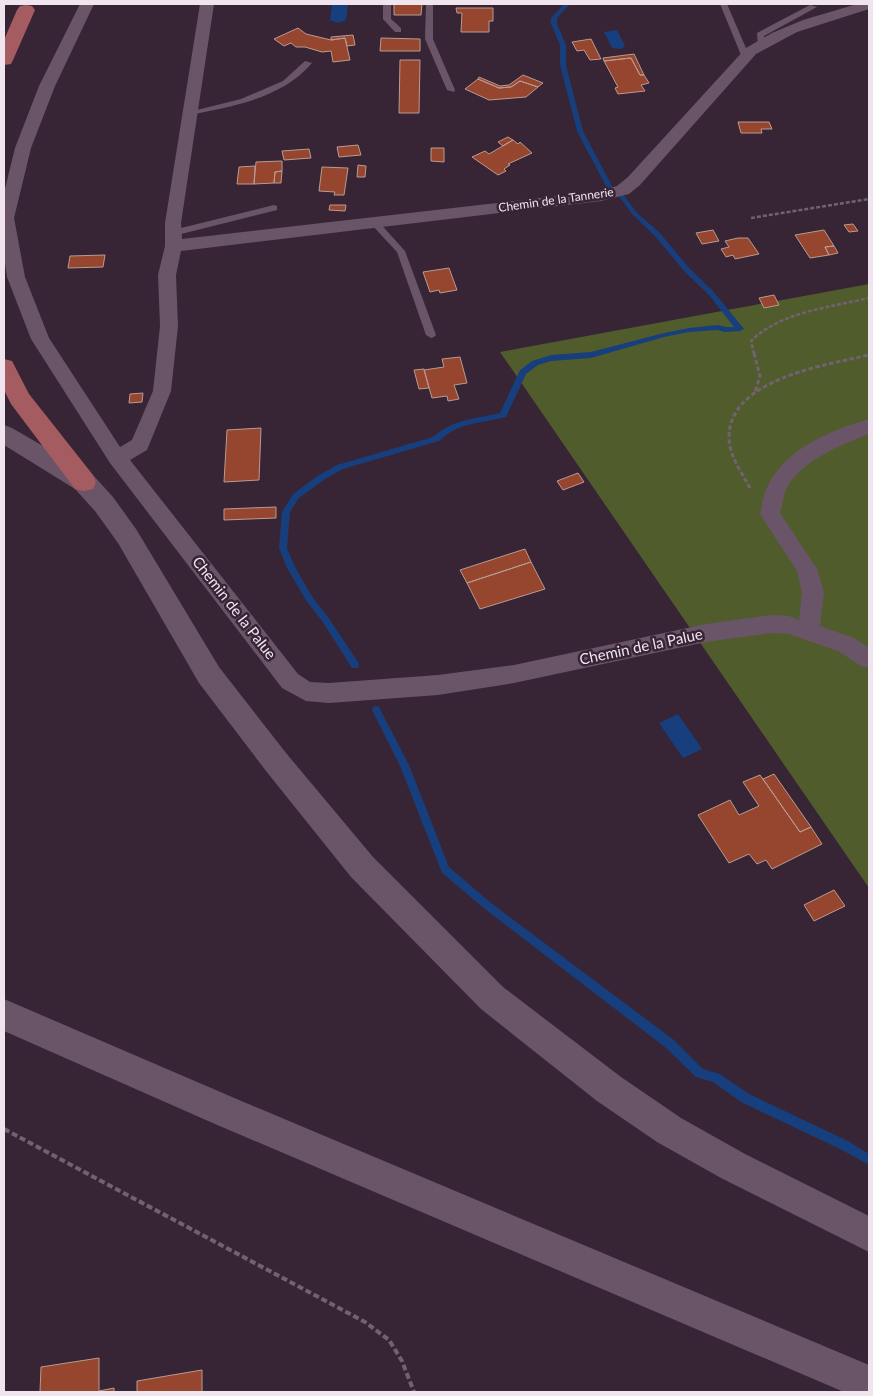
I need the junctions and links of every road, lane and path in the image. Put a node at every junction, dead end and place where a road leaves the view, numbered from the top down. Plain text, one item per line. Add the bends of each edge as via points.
1 (87, 4) edge
2 (207, 4) edge
3 (387, 4) edge
4 (429, 4) edge
5 (723, 4) edge
6 (869, 5) edge
7 (28, 7) edge
8 (813, 7) dead end
9 (398, 30) dead end
10 (4, 44) edge
11 (760, 44) junction
12 (745, 55) junction
13 (4, 60) edge
14 (308, 63) dead end
15 (451, 90) dead end
16 (190, 113) junction
17 (869, 199) edge
18 (274, 208) dead end
19 (751, 218) dead end
20 (374, 222) junction
21 (174, 239) junction
22 (869, 298) edge
23 (431, 335) dead end
24 (869, 355) edge
25 (4, 367) edge
26 (754, 392) junction
27 (869, 426) edge
28 (4, 434) edge
29 (117, 458) junction
30 (84, 482) junction
31 (770, 514) junction
32 (809, 631) junction
33 (869, 659) edge
34 (4, 1015) edge
35 (4, 1129) edge
36 (869, 1234) edge
37 (869, 1384) edge
38 (414, 1392) edge

1 - 29 street, Chemin de la Palue via 47,86 24,148 6,218 16,277 40,339
2 - 16 street
3 - 9 lane via 387,19
4 - 15 lane via 429,39
5 - 12 lane
6 - 11 street, Chemin de la Tannerie via 808,24
7 - 10 main road
7 - 13 main road
8 - 11 lane via 760,35
11 - 12 street, Chemin de la Tannerie
12 - 20 street, Chemin de la Tannerie via 623,190 601,196
14 - 16 lane via 286,83 243,101
16 - 21 street via 173,223
17 - 19 path
18 - 21 lane
20 - 21 street, Chemin de la Tannerie
20 - 23 lane via 401,251
21 - 29 street via 167,276 170,326 162,391 140,445
22 - 26 path via 784,320 756,333 751,341 760,376
24 - 26 path via 775,382
25 - 30 main road via 19,398
26 - 31 path via 738,411 730,427 729,441 735,462
27 - 31 street via 824,445 790,471 778,486
28 - 30 main road
29 - 32 street, Chemin de la Palue via 290,681 306,692 438,685 514,674 757,625 789,625
30 - 36 main road via 127,536 210,675 276,762 362,867 492,998 609,1089 669,1130
31 - 32 street via 807,569 813,592
32 - 33 street, Chemin de la Palue via 846,644
34 - 37 main road
35 - 38 path via 365,1322 389,1340 402,1361

